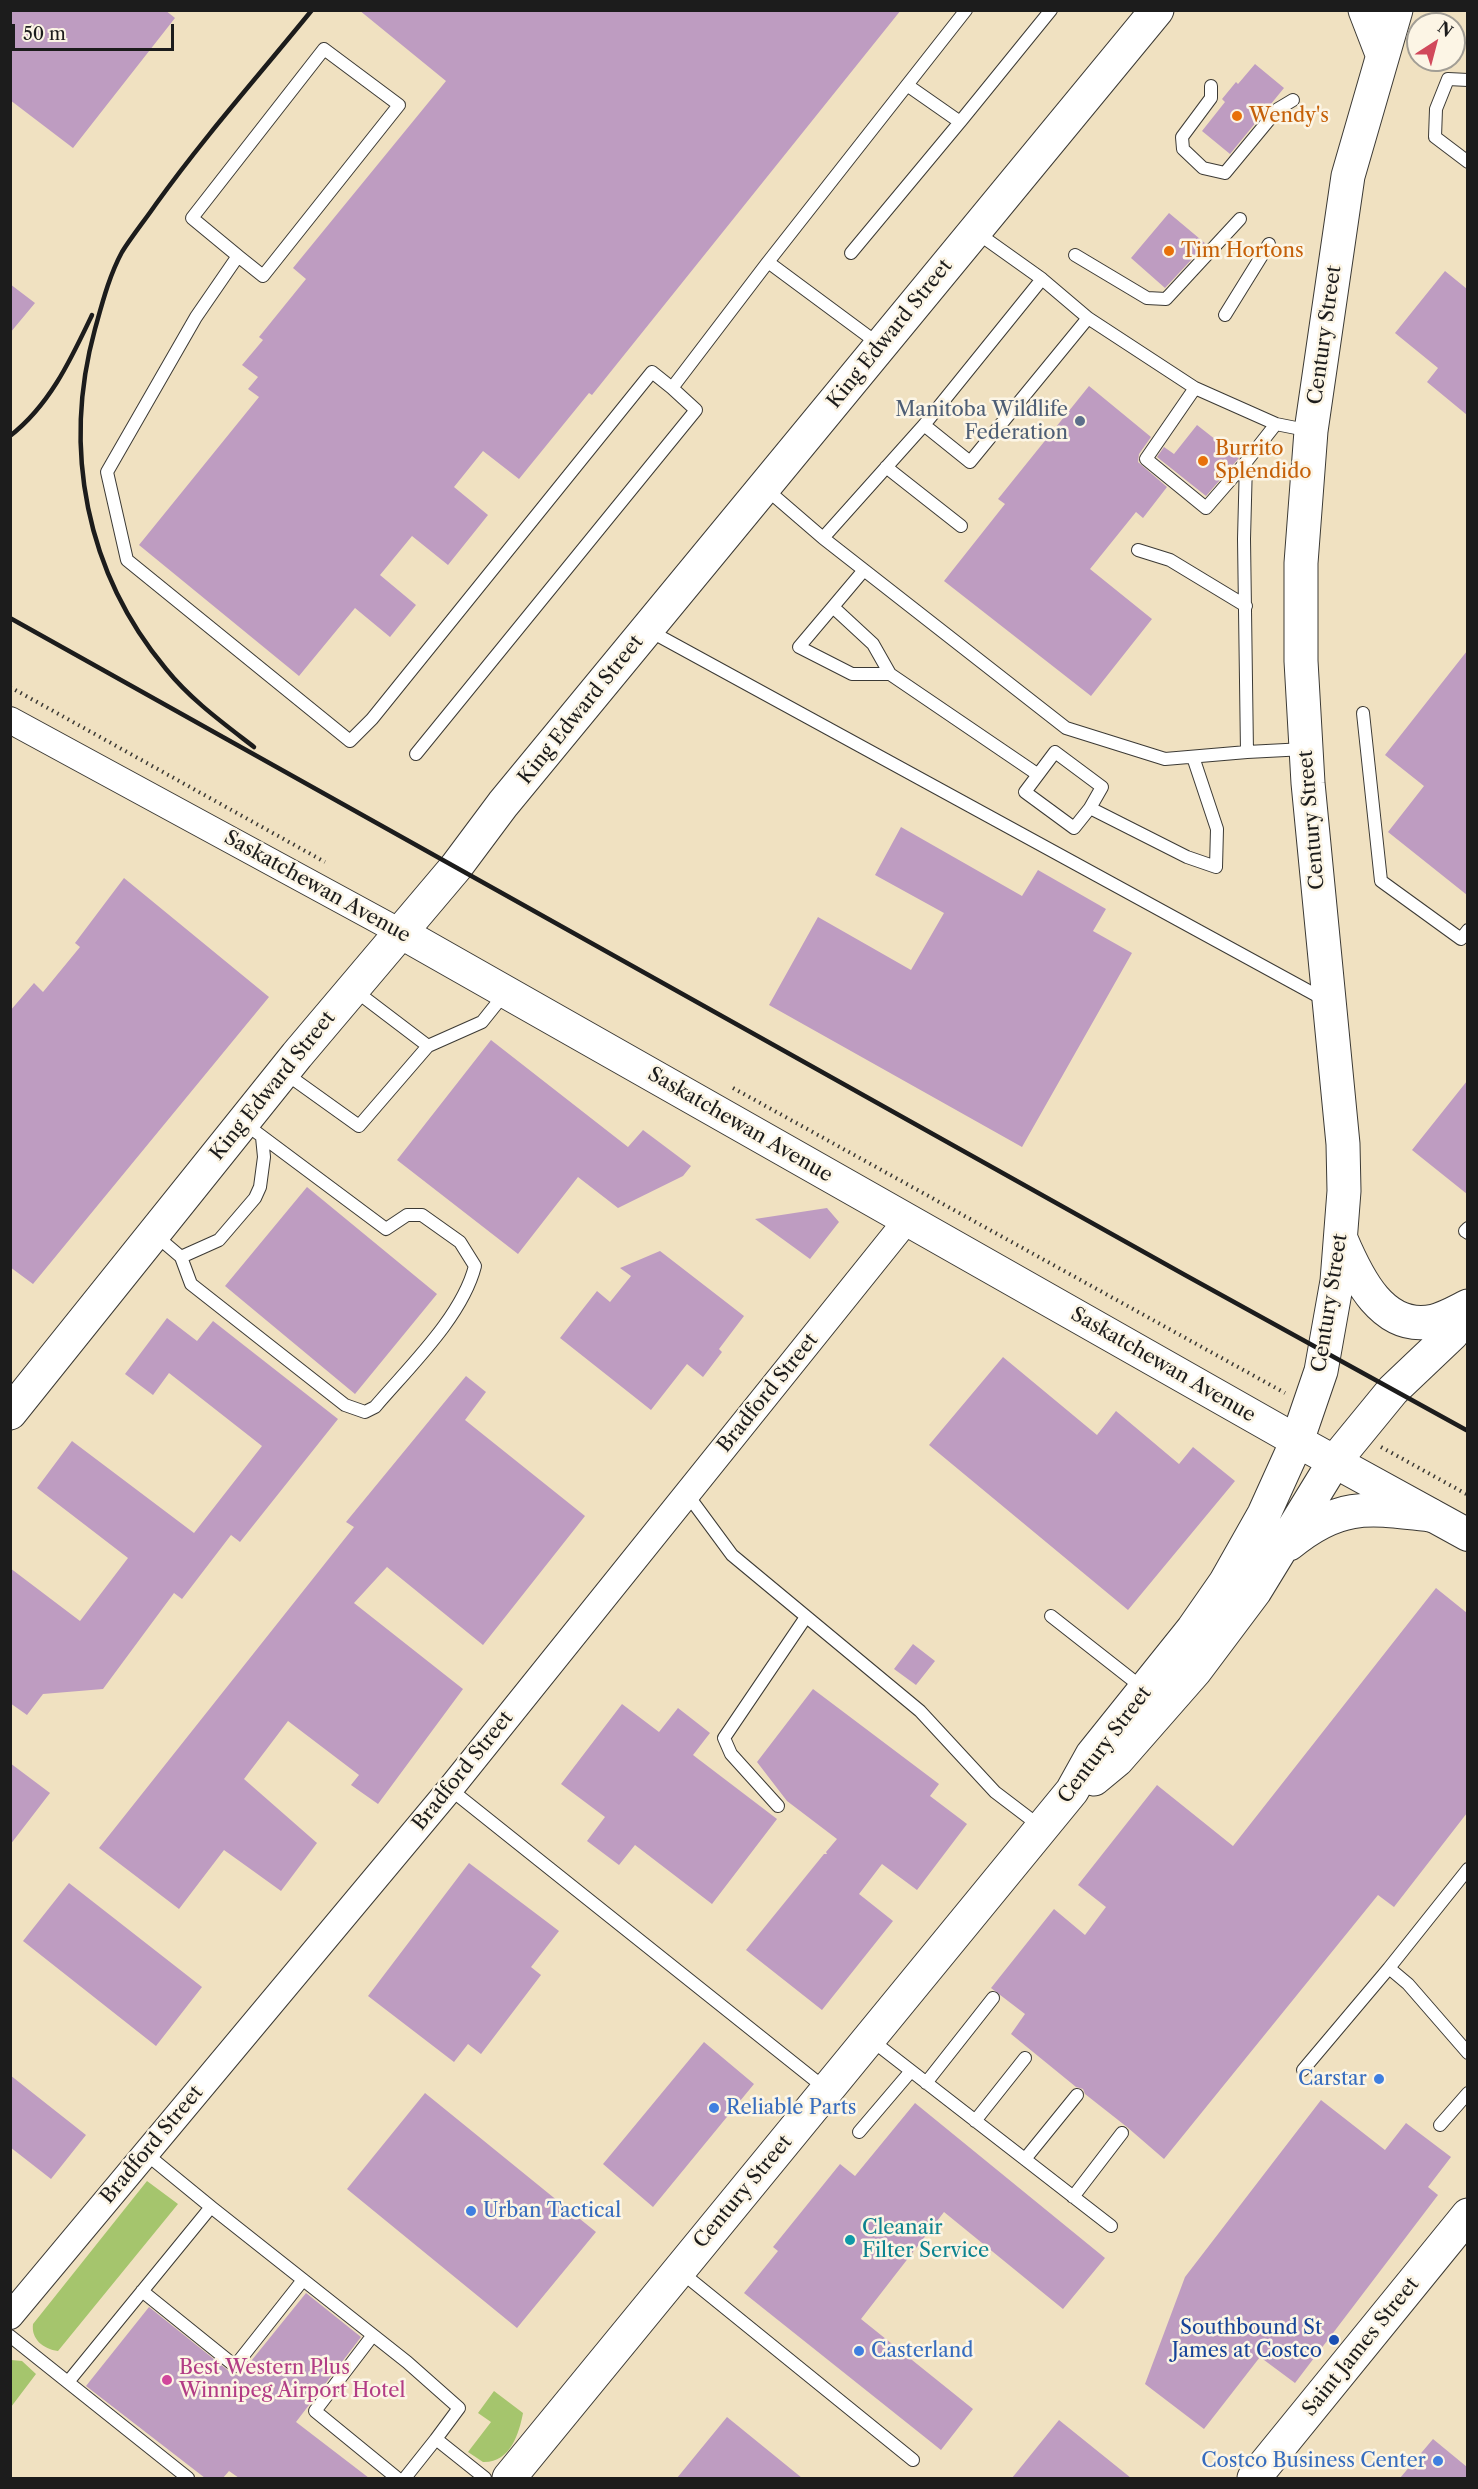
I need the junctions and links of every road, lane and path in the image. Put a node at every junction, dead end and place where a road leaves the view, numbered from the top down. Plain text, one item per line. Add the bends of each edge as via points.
1 (966, 10) edge
2 (1052, 10) edge
3 (1156, 10) edge
4 (1365, 10) edge
5 (1396, 10) edge
6 (1382, 54) junction
7 (1467, 80) edge
8 (907, 85) junction
9 (1212, 86) dead end
10 (1293, 100) dead end
11 (960, 122) junction
12 (1467, 162) edge
13 (1240, 219) dead end
14 (975, 231) junction
15 (1269, 244) dead end
16 (851, 253) dead end
17 (1075, 255) dead end
18 (238, 256) junction
19 (768, 262) junction
20 (1042, 279) junction
21 (1225, 315) dead end
22 (1088, 318) junction
23 (880, 346) junction
24 (672, 388) junction
25 (1195, 388) junction
26 (1276, 424) junction
27 (924, 425) junction
28 (1311, 431) junction
29 (1246, 462) junction
30 (886, 467) junction
31 (764, 487) junction
32 (961, 526) dead end
33 (823, 538) junction
34 (1138, 550) dead end
35 (864, 570) junction
36 (1246, 606) junction
37 (833, 607) junction
38 (646, 630) junction
39 (890, 674) junction
40 (10, 687) edge
41 (1363, 713) dead end
42 (10, 720) edge
43 (1305, 749) junction
44 (1246, 752) junction
45 (416, 754) dead end
46 (1193, 757) junction
47 (1037, 774) junction
48 (1090, 808) junction
49 (328, 864) dead end
50 (1467, 930) edge
51 (400, 932) junction
52 (352, 989) junction
53 (506, 992) junction
54 (1328, 1002) junction
55 (429, 1046) junction
56 (283, 1072) junction
57 (733, 1088) dead end
58 (253, 1130) junction
59 (907, 1220) junction
60 (1467, 1228) edge
61 (1467, 1233) edge
62 (154, 1234) junction
63 (1341, 1239) junction
64 (181, 1257) junction
65 (1467, 1308) edge
66 (1310, 1407) junction
67 (10, 1413) edge
68 (1356, 1433) junction
69 (1297, 1441) junction
70 (1334, 1462) junction
71 (687, 1494) junction
72 (1467, 1495) edge
73 (1430, 1515) junction
74 (1467, 1535) edge
75 (1276, 1555) junction
76 (1051, 1616) dead end
77 (806, 1617) junction
78 (1145, 1690) junction
79 (450, 1789) junction
80 (1072, 1791) junction
81 (778, 1806) dead end
82 (1042, 1828) junction
83 (1467, 1869) edge
84 (1389, 1968) junction
85 (993, 1998) dead end
86 (869, 2038) junction
87 (1467, 2053) edge
88 (1025, 2058) dead end
89 (1303, 2070) dead end
90 (911, 2071) junction
91 (926, 2083) junction
92 (827, 2089) junction
93 (1467, 2093) edge
94 (1077, 2095) dead end
95 (975, 2121) junction
96 (1440, 2126) dead end
97 (859, 2132) dead end
98 (1122, 2133) dead end
99 (145, 2153) junction
100 (1025, 2159) junction
101 (1073, 2197) junction
102 (211, 2207) junction
103 (1467, 2215) edge
104 (1111, 2226) dead end
105 (678, 2271) junction
106 (303, 2280) junction
107 (142, 2291) junction
108 (10, 2316) edge
109 (373, 2335) junction
110 (10, 2336) edge
111 (68, 2382) junction
112 (436, 2439) junction
113 (914, 2460) dead end
114 (181, 2476) edge
115 (397, 2478) edge
116 (405, 2478) edge
117 (485, 2478) edge
118 (509, 2478) edge
119 (1254, 2478) edge

1 - 8 lane
2 - 11 lane
3 - 14 main road, King Edward Street
4 - 6 main road
5 - 6 main road, Century Street
6 - 28 main road, Century Street via 1348,176
7 - 12 lane via 1448,79 1436,109 1436,137
8 - 11 lane
8 - 19 lane
9 - 10 lane via 1211,98 1182,137 1183,149 1203,168 1225,173 1278,110
11 - 16 lane
13 - 17 lane via 1166,299 1147,298
14 - 20 lane
14 - 23 main road, King Edward Street
15 - 21 lane
18 - 18 lane via 263,276 399,105 324,49 192,218
18 - 24 lane via 196,317 107,472 127,560 350,741 372,719 652,372
19 - 23 lane
19 - 24 lane
20 - 22 lane
20 - 27 lane
22 - 25 lane
22 - 27 lane via 970,462
23 - 31 main road, King Edward Street
24 - 45 lane via 696,410
25 - 26 lane
25 - 29 lane via 1146,459 1206,508
26 - 28 lane
26 - 29 lane
27 - 30 lane
28 - 43 main road, Century Street via 1300,562
29 - 36 lane
30 - 32 lane
30 - 33 lane
31 - 33 lane
31 - 38 main road, King Edward Street
33 - 35 lane
34 - 36 lane via 1170,560
35 - 37 lane
35 - 46 lane via 1066,728 1165,759
36 - 44 lane
37 - 39 lane via 873,644
37 - 39 lane via 799,647 852,674
38 - 51 main road, King Edward Street
38 - 54 lane
39 - 47 lane
40 - 49 path, Saskatchewan Avenue
41 - 50 lane via 1381,881 1461,939
42 - 51 street, Saskatchewan Avenue
43 - 44 lane
43 - 54 main road, Century Street
44 - 46 lane
46 - 48 lane via 1217,829 1216,867 1187,857
47 - 48 lane via 1025,792 1074,828
47 - 48 lane via 1055,752 1102,787
51 - 52 main road, King Edward Street
51 - 53 street, Saskatchewan Avenue
52 - 55 lane
52 - 56 main road, King Edward Street
53 - 55 lane via 482,1022
53 - 59 street, Saskatchewan Avenue
54 - 63 main road, Century Street via 1343,1144
55 - 56 lane via 359,1126
56 - 58 main road, King Edward Street
57 - 66 path, Saskatchewan Avenue
58 - 62 main road, King Edward Street
58 - 64 lane via 264,1157 255,1198 219,1240
58 - 64 lane via 386,1229 407,1215 422,1215 460,1242 474,1266 471,1281 444,1326 375,1407 365,1412 345,1405 191,1284
59 - 69 street, Saskatchewan Avenue
59 - 71 street, Bradford Street
60 - 61 lane
62 - 64 lane
62 - 67 main road, King Edward Street
63 - 65 main road via 1363,1286 1394,1315 1431,1322
63 - 66 main road, Century Street via 1326,1351
65 - 68 main road via 1452,1334 1393,1390
66 - 69 main road, Century Street
68 - 70 main road
68 - 72 path
69 - 70 street, Saskatchewan Avenue
69 - 78 main road, Century Street via 1264,1514 1225,1583
70 - 73 street, Saskatchewan Avenue
70 - 75 main road
71 - 77 lane via 732,1554
71 - 79 street, Bradford Street
73 - 74 street, Saskatchewan Avenue
73 - 75 main road via 1384,1510 1340,1513 1317,1523
75 - 80 main road via 1229,1627 1143,1732 1101,1774
76 - 78 lane
77 - 81 lane via 724,1738 731,1754
77 - 82 lane via 920,1711 995,1792
78 - 80 main road, Century Street via 1092,1755
79 - 92 lane
79 - 99 street, Bradford Street
80 - 82 main road, Century Street
82 - 86 main road, Century Street
83 - 84 lane
84 - 87 lane via 1408,1984
84 - 89 lane
85 - 91 lane
86 - 90 lane
86 - 92 main road, Century Street
88 - 95 lane
90 - 91 lane
90 - 97 lane
91 - 95 lane
92 - 105 main road, Century Street
93 - 96 lane
94 - 100 lane
95 - 100 lane
98 - 101 lane
99 - 102 lane
99 - 108 street, Bradford Street
100 - 101 lane
101 - 104 lane
102 - 106 lane
102 - 107 lane
103 - 119 main road, Saint James Street
105 - 113 lane
105 - 118 main road, Century Street
106 - 107 lane via 235,2366
106 - 109 lane
107 - 111 lane
109 - 112 lane via 459,2408
109 - 115 lane via 315,2411
110 - 111 lane
111 - 114 lane
112 - 116 lane
112 - 117 lane

